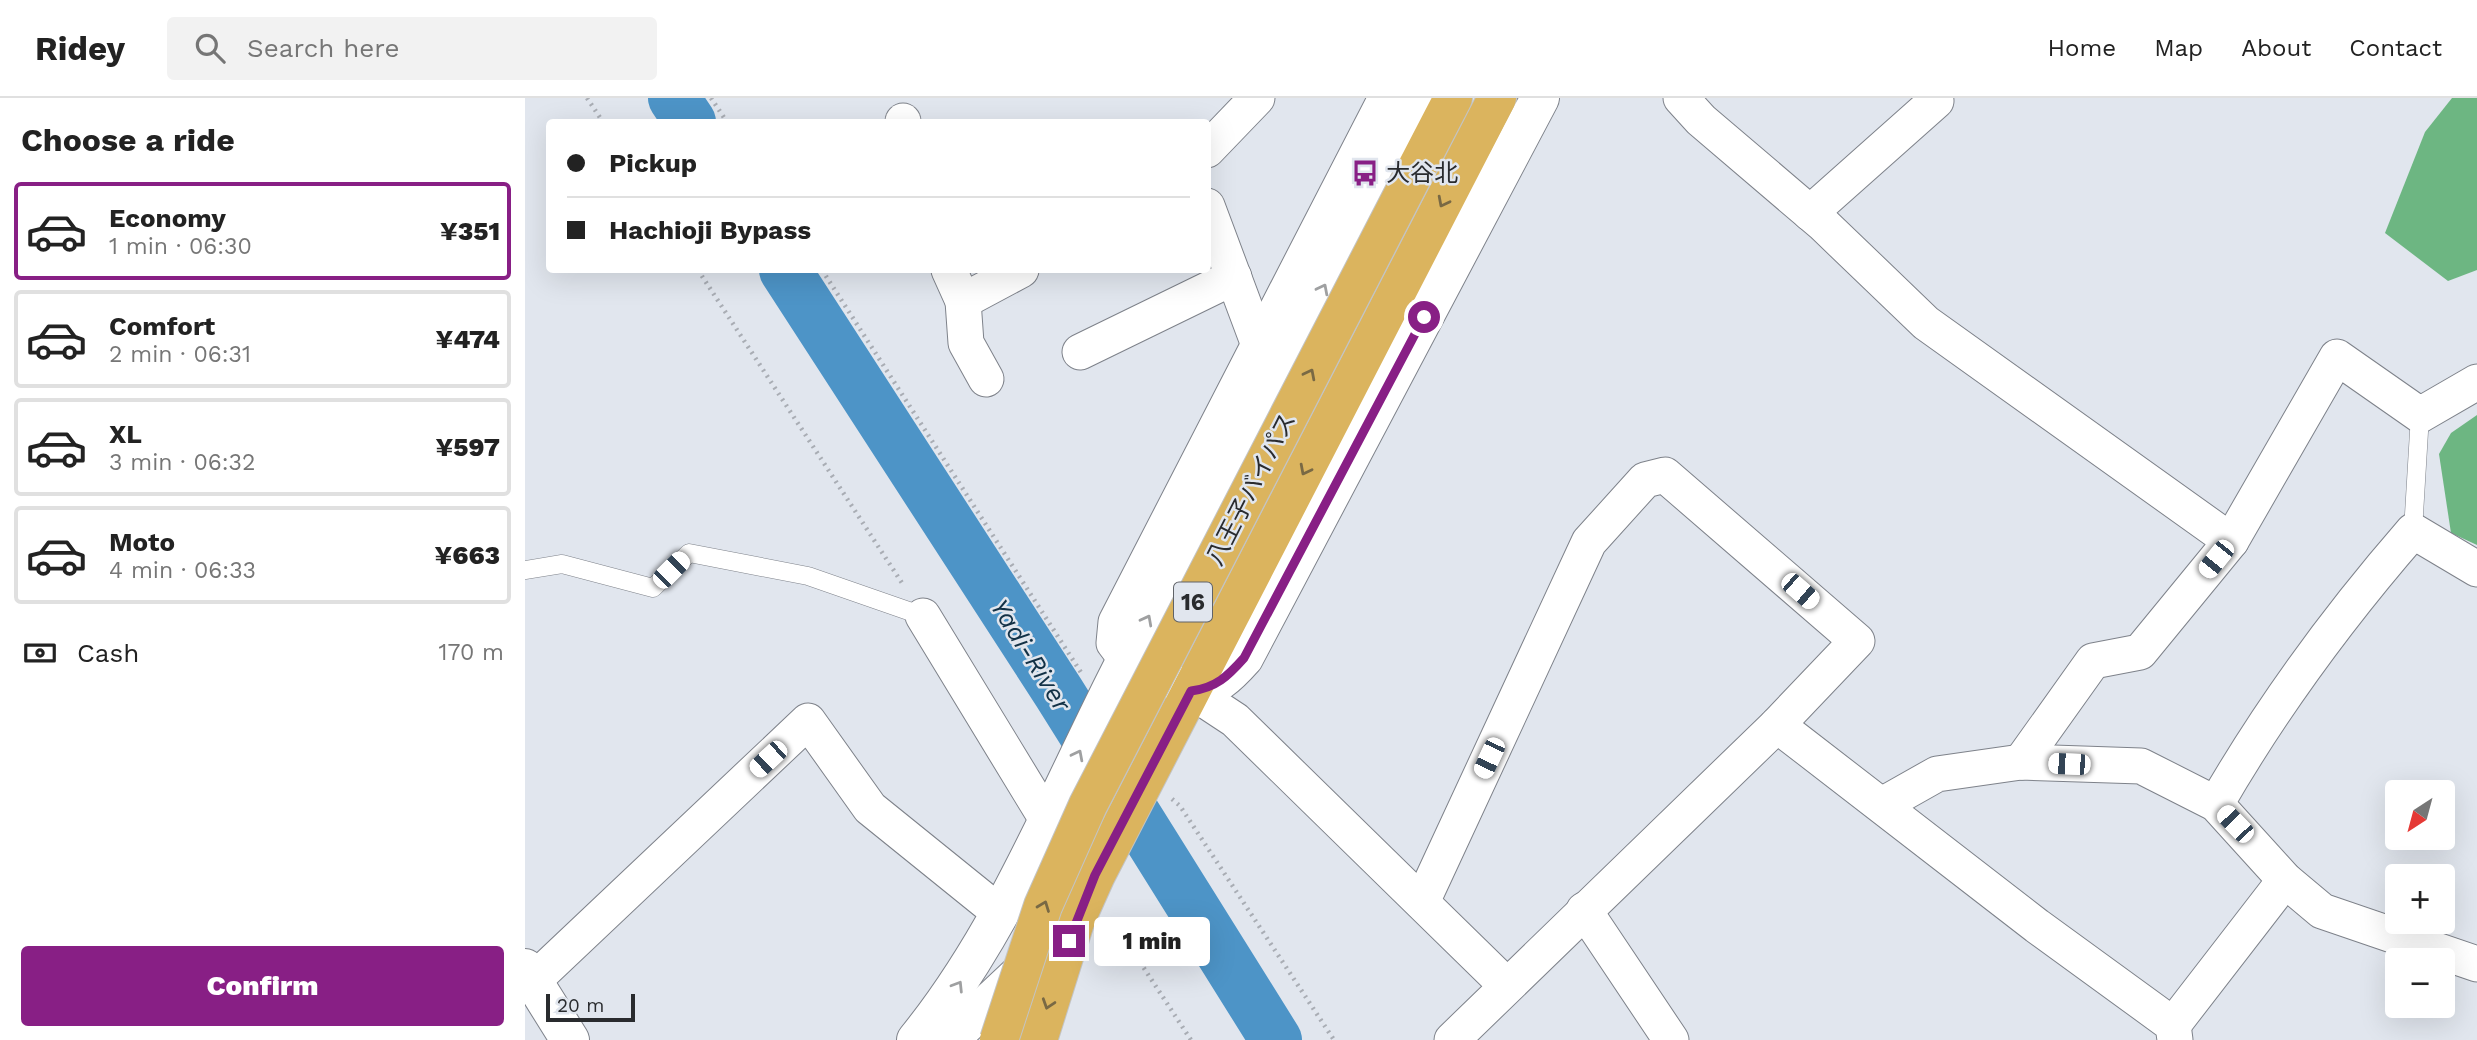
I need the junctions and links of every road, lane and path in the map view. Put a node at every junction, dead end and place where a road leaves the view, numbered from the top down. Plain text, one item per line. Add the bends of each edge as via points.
1 (587, 98) edge
2 (711, 98) edge
3 (1257, 98) edge
4 (1386, 98) edge
5 (1419, 98) edge
6 (1453, 98) edge
7 (1497, 98) edge
8 (1540, 98) edge
9 (1682, 98) edge
10 (1934, 98) edge
11 (601, 119) edge
12 (725, 119) edge
13 (1211, 146) edge
14 (1810, 213) junction
15 (1211, 217) edge
16 (700, 273) edge
17 (824, 273) edge
18 (950, 273) edge
19 (1015, 273) edge
20 (1234, 277) junction
21 (963, 301) junction
22 (1259, 345) junction
23 (1080, 352) dead end
24 (986, 379) dead end
25 (2477, 382) edge
26 (2420, 415) junction
27 (2413, 531) junction
28 (2231, 541) junction
29 (2477, 569) edge
30 (525, 570) edge
31 (923, 616) junction
32 (1126, 659) junction
33 (1191, 691) junction
34 (1104, 702) junction
35 (1777, 725) junction
36 (2021, 762) junction
37 (1145, 776) junction
38 (2217, 804) junction
39 (1882, 806) junction
40 (1048, 813) junction
41 (2285, 880) junction
42 (1087, 896) junction
43 (1422, 902) junction
44 (1584, 911) junction
45 (1000, 913) junction
46 (2477, 964) edge
47 (529, 974) edge
48 (1506, 985) junction
49 (2174, 1032) edge
50 (570, 1040) edge
51 (916, 1040) edge
52 (949, 1040) edge
53 (999, 1040) edge
54 (1038, 1040) edge
55 (1191, 1040) edge
56 (1334, 1040) edge
57 (1453, 1040) edge
58 (1671, 1040) edge

1 - 11 path
2 - 12 path
3 - 13 street
4 - 22 street
32 -> 5 street
53 -> 6 highway, 八王子バイパス / 16, bridge via 1043,906 1082,816
7 -> 33 highway, 八王子バイパス / 16
8 - 33 street via 1244,658 1209,689
9 - 14 street via 1701,120
10 - 14 street via 1936,101
14 - 28 street via 1926,323
15 - 20 street
16 - 31 path
17 - 34 path
18 - 21 street
19 - 21 street
20 - 22 street
20 - 23 street
21 - 24 street via 966,343
22 - 32 street via 1116,621 1114,643
25 - 26 street
26 - 27 lane
26 - 28 street via 2337,357
27 - 29 street
27 - 38 street via 2356,597 2245,755
28 - 36 street via 2140,652 2093,661
30 - 31 lane via 562,564 653,588 689,553 808,576
31 - 40 street
32 - 33 street
32 - 34 street
33 - 37 highway, 八王子バイパス / 16
33 - 43 street via 1235,720
40 -> 34 street
35 - 39 street
35 - 43 street via 1857,641 1665,475 1645,480 1589,542
35 - 44 street
36 - 38 street via 2141,766
36 - 39 street via 1937,774
37 - 42 highway, 八王子バイパス / 16
37 - 56 path via 1180,806
38 - 41 street
39 - 49 street
40 - 45 street
41 - 46 street via 2322,911
41 - 49 street
42 - 52 street
42 -> 54 highway, 16
42 - 55 path
43 - 48 street
44 - 48 street
44 - 58 street
45 - 47 street via 870,808 808,722
51 -> 45 street via 949,1000
47 - 50 street
48 - 57 street

